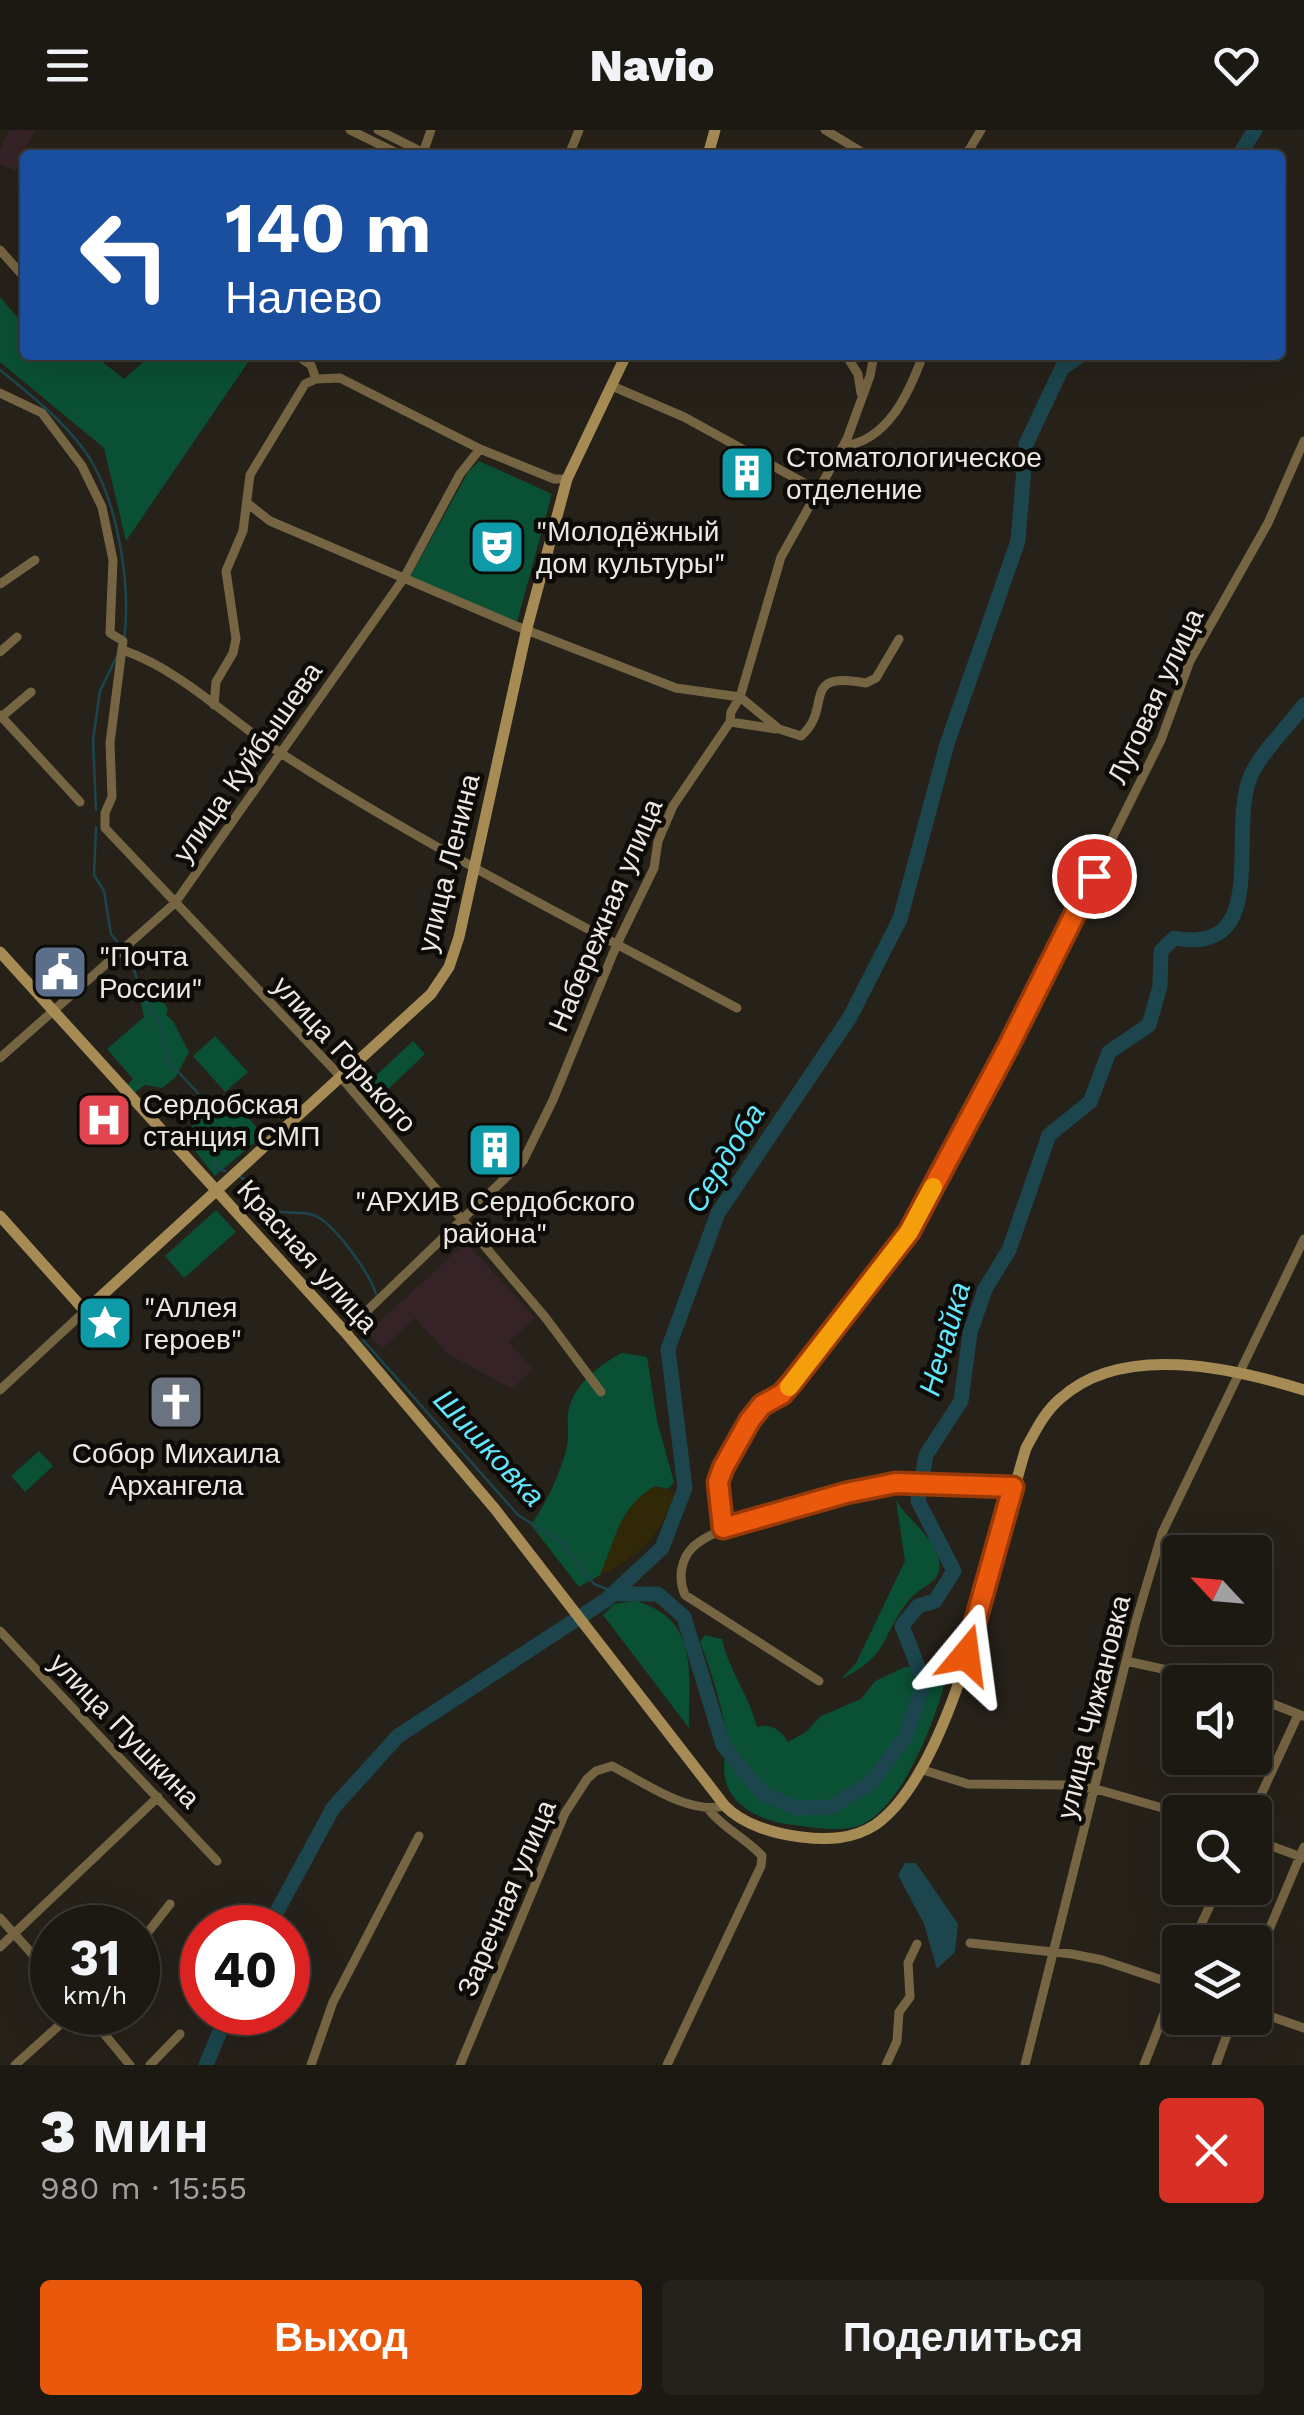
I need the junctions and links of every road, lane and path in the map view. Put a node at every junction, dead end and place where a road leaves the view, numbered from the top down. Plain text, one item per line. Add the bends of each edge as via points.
1 (350, 130) edge
2 (378, 130) edge
3 (825, 130) edge
4 (846, 134) edge
5 (391, 150) edge
6 (418, 150) edge
7 (0, 250) edge
8 (20, 272) edge
9 (304, 360) edge
10 (624, 360) edge
11 (849, 360) edge
12 (873, 360) edge
13 (921, 360) edge
14 (316, 379) junction
15 (612, 386) junction
16 (0, 393) edge
17 (861, 400) junction
18 (1304, 441) edge
19 (843, 446) junction
20 (480, 449) junction
21 (567, 479) junction
22 (818, 490) junction
23 (247, 504) junction
24 (34, 560) dead end
25 (404, 578) junction
26 (0, 584) edge
27 (527, 628) junction
28 (17, 638) dead end
29 (899, 639) dead end
30 (123, 647) junction
31 (0, 652) edge
32 (31, 692) dead end
33 (740, 697) junction
34 (214, 705) junction
35 (1, 717) edge
36 (730, 722) junction
37 (778, 729) junction
38 (282, 754) junction
39 (80, 802) dead end
40 (477, 869) junction
41 (175, 904) junction
42 (617, 944) junction
43 (0, 952) edge
44 (737, 1008) dead end
45 (53, 1010) junction
46 (0, 1058) edge
47 (340, 1076) junction
48 (215, 1190) junction
49 (0, 1216) edge
50 (462, 1222) junction
51 (1304, 1239) edge
52 (85, 1311) junction
53 (345, 1332) junction
54 (1240, 1372) junction
55 (0, 1390) edge
56 (1304, 1390) edge
57 (601, 1392) dead end
58 (1013, 1487) junction
59 (723, 1528) junction
60 (0, 1631) edge
61 (11, 1643) junction
62 (0, 1653) edge
63 (1126, 1661) junction
64 (1162, 1669) edge
65 (818, 1681) dead end
66 (1272, 1704) edge
67 (1301, 1716) edge
68 (920, 1769) junction
69 (1096, 1790) junction
70 (1262, 1795) edge
71 (158, 1797) junction
72 (725, 1806) junction
73 (1162, 1808) edge
74 (709, 1810) junction
75 (418, 1836) dead end
76 (1304, 1846) edge
77 (1272, 1847) edge
78 (1301, 1858) edge
79 (217, 1861) dead end
80 (170, 1904) dead end
81 (160, 1916) edge
82 (0, 1918) edge
83 (1272, 1925) edge
84 (14, 1934) junction
85 (970, 1943) dead end
86 (918, 1944) dead end
87 (0, 1947) edge
88 (30, 1952) edge
89 (1055, 1954) junction
90 (1162, 1980) edge
91 (1272, 2017) edge
92 (1162, 2023) edge
93 (1304, 2028) edge
94 (180, 2034) dead end
95 (48, 2035) edge
96 (105, 2035) edge
97 (1227, 2035) edge
98 (14, 2065) edge
99 (130, 2065) edge
100 (150, 2065) edge
101 (311, 2065) edge
102 (460, 2065) edge
103 (667, 2065) edge
104 (886, 2065) edge
105 (1026, 2065) edge
106 (1144, 2065) edge
107 (1216, 2065) edge

1 - 5 street
2 - 6 street
3 - 4 street
7 - 8 street
9 - 14 street
10 - 15 street, улица Ленина
11 - 17 street
12 - 17 street, Набережная улица
13 - 19 street via 888,420 867,438
14 - 20 street via 340,378
14 - 23 street via 306,384 250,475
15 - 21 street, улица Ленина
15 - 22 street
16 - 30 street via 42,413 82,466 102,507 110,543 110,634
17 - 19 street, Набережная улица
18 - 59 street, Луговая улица via 1259,539 1190,660 1162,740 909,1232 794,1380 762,1405 739,1437 718,1482
19 - 22 street, Набережная улица
20 - 21 street
20 - 25 street, улица Куйбышева
21 - 27 street, улица Ленина
22 - 33 street, Набережная улица via 781,557
23 - 25 street via 270,521
23 - 34 street via 244,531 226,571 236,639 216,682
24 - 26 street
25 - 27 street
25 - 38 street, улица Куйбышева
27 - 33 street via 676,688
27 - 40 street, улица Ленина
28 - 31 street
29 - 37 street via 876,678 822,688 812,727 801,736
30 - 34 street
30 - 41 street, улица Горького via 105,828
32 - 35 street
33 - 36 street, Набережная улица
33 - 37 street
34 - 38 street
35 - 39 street
36 - 37 street
36 - 42 street, Набережная улица via 673,806 654,868
38 - 40 street
38 - 41 street, улица Куйбышева
40 - 42 street
40 - 47 street, улица Ленина via 449,967 431,994
41 - 45 street, улица Куйбышева
41 - 47 street, улица Горького
42 - 44 street
42 - 50 street, Набережная улица via 523,1160
43 - 45 street, Красная улица
45 - 46 street, улица Куйбышева
45 - 48 street, Красная улица
47 - 48 street, улица Ленина
47 - 50 street, улица Горького
48 - 52 street, улица Ленина
48 - 53 street, Красная улица
49 - 52 street
50 - 53 street, Набережная улица
50 - 57 street, улица Горького
51 - 54 street, улица Чижановка
52 - 55 street, улица Ленина
53 - 72 street, Красная улица via 495,1509
54 - 56 street
54 - 58 street via 1162,1364 1080,1384 1046,1414
54 - 63 street, улица Чижановка via 1162,1533
58 - 59 street via 896,1483
58 - 68 street via 956,1692
59 - 65 street via 687,1555 680,1572 685,1595
60 - 61 street, улица Пушкина
61 - 62 street
61 - 71 street, улица Пушкина
63 - 64 street
63 - 69 street, улица Чижановка
66 - 67 street
67 - 70 street
68 - 69 street via 968,1784
68 - 72 street via 894,1809 862,1833 839,1838 786,1835
69 - 73 street
69 - 89 street, улица Чижановка
71 - 79 street, улица Пушкина
71 - 84 street
72 - 74 street
74 - 102 street, Заречная улица via 612,1766 587,1779 545,1854
74 - 103 street via 756,1849 761,1866
75 - 101 street via 333,2002
76 - 78 street
77 - 78 street
78 - 83 street
80 - 81 street
82 - 84 street
84 - 87 street
84 - 88 street
85 - 89 street
86 - 104 street via 908,1963 910,1998 899,2012
89 - 90 street via 1102,1960
89 - 105 street, улица Чижановка
91 - 93 street
92 - 106 street
94 - 100 street
95 - 98 street
96 - 99 street
97 - 107 street

